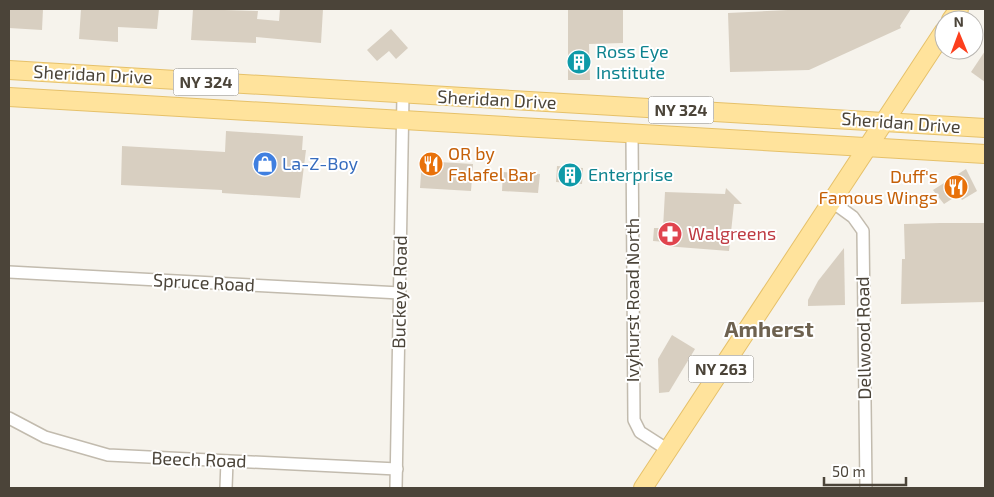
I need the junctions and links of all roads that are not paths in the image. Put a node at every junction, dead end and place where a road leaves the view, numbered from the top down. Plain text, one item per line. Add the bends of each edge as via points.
1 (934, 46) edge
2 (9, 70) edge
3 (403, 95) junction
4 (9, 97) edge
5 (403, 120) junction
6 (884, 122) junction
7 (985, 128) edge
8 (632, 134) junction
9 (866, 148) junction
10 (985, 154) edge
11 (832, 201) junction
12 (9, 272) edge
13 (400, 293) junction
14 (9, 418) edge
15 (668, 450) junction
16 (227, 461) junction
17 (397, 469) junction
18 (226, 488) edge
19 (396, 488) edge
20 (642, 488) edge
21 (866, 488) edge

1 - 6 main road, NY 263
2 - 3 main road, Sheridan Drive / NY 324
3 - 5 street, Buckeye Road
3 - 6 main road, Sheridan Drive / NY 324
4 - 5 main road, Sheridan Drive / NY 324
5 - 8 main road, Sheridan Drive / NY 324
5 - 13 street, Buckeye Road
6 - 7 main road, Sheridan Drive / NY 324
6 - 9 main road, NY 263
8 - 9 main road, Sheridan Drive / NY 324
8 - 15 street, Ivyhurst Road North via 634,420 640,432
9 - 10 main road, Sheridan Drive / NY 324
9 - 11 main road, NY 263
11 - 15 main road, NY 263
11 - 21 street, Dellwood Road via 853,217 863,232
12 - 13 street, Spruce Road
13 - 17 street, Buckeye Road
14 - 16 street, Beech Road via 45,437 97,453
15 - 20 main road, NY 263
16 - 17 street, Beech Road
16 - 18 street
17 - 19 street, Buckeye Road

